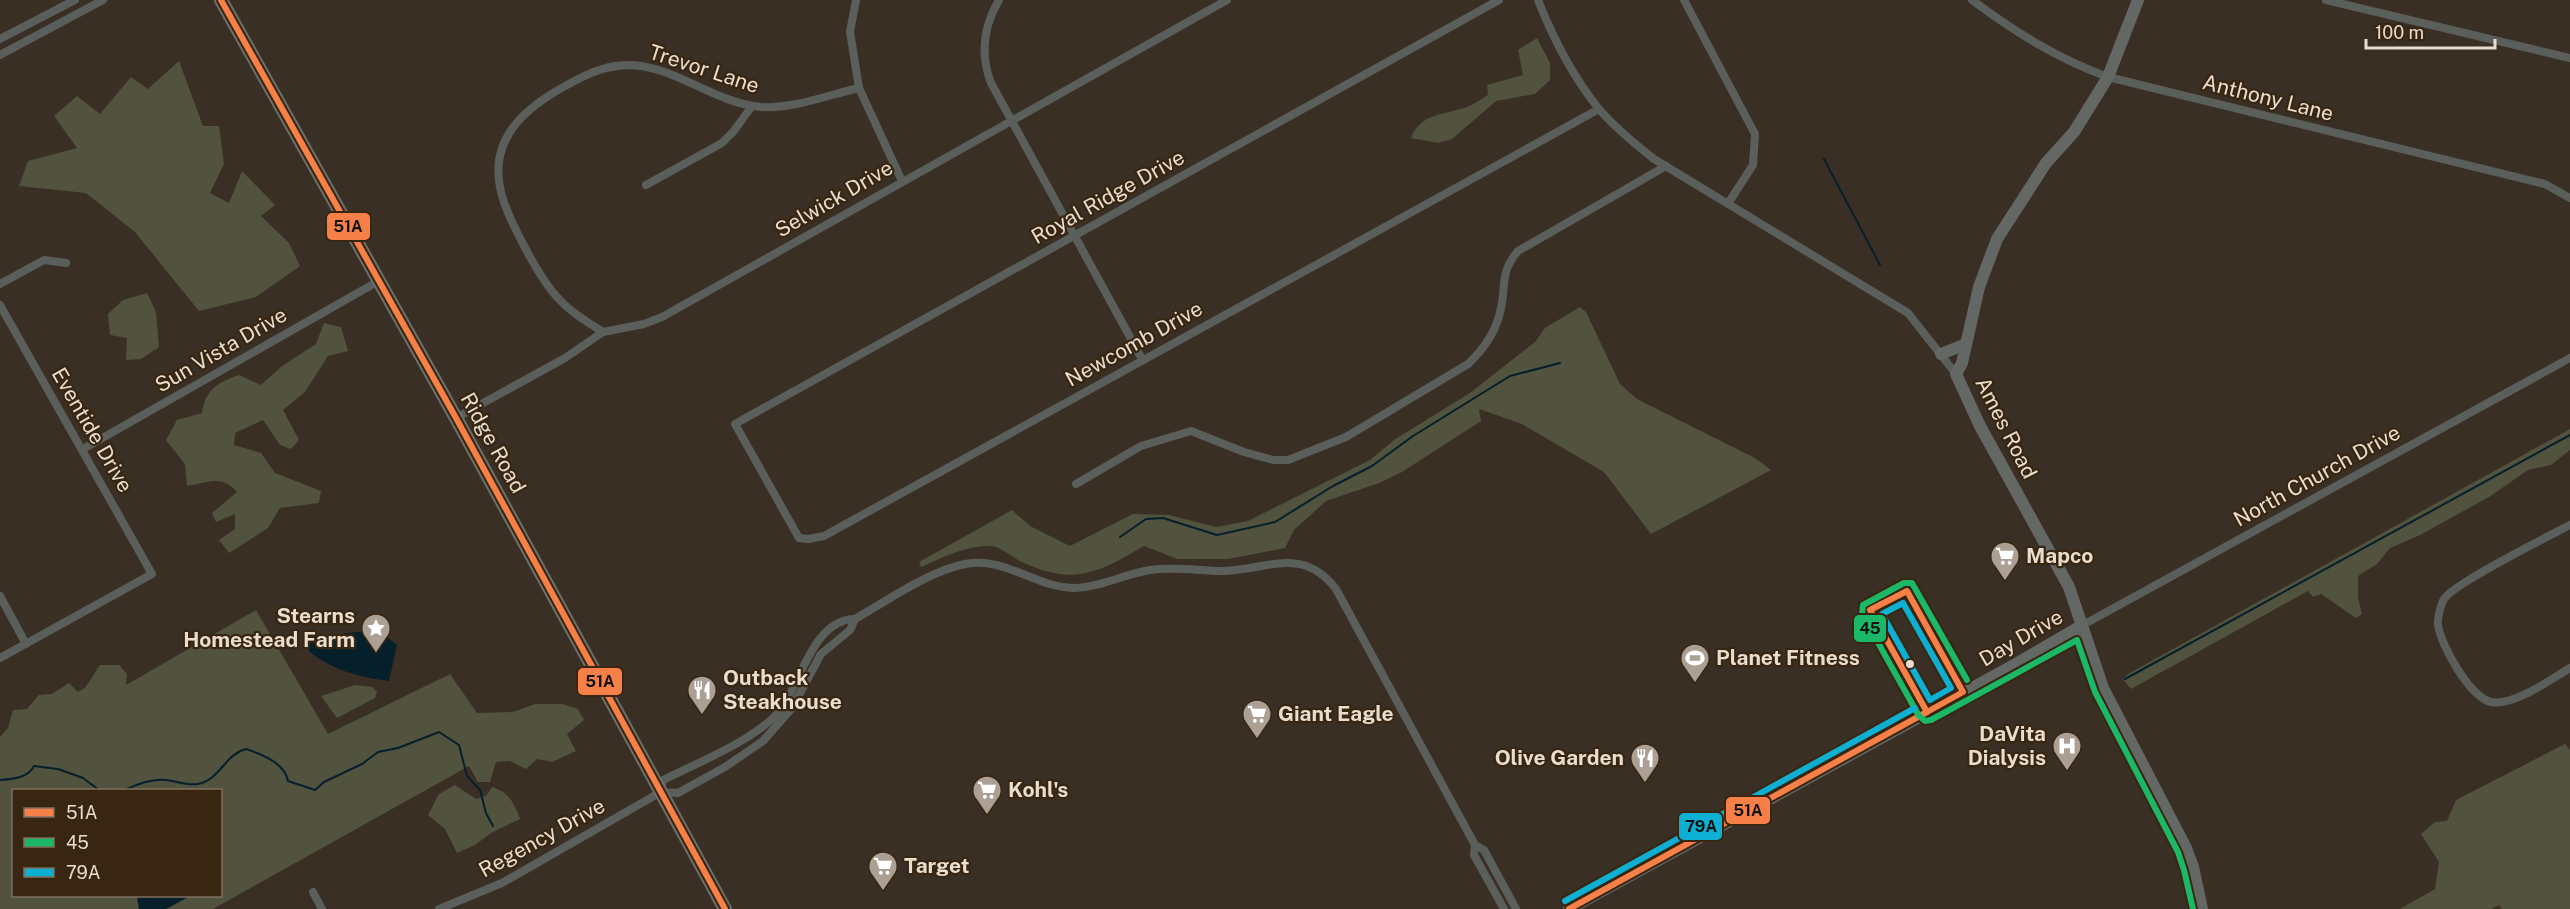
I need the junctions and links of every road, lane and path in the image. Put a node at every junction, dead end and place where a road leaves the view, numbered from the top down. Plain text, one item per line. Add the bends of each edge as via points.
1 (75, 0) edge
2 (103, 0) edge
3 (221, 0) edge
4 (856, 0) edge
5 (999, 0) edge
6 (1227, 0) edge
7 (1499, 0) edge
8 (1538, 0) edge
9 (1684, 0) edge
10 (1972, 0) edge
11 (2138, 0) edge
12 (2326, 0) edge
13 (89, 3) edge
14 (0, 39) edge
15 (0, 55) edge
16 (2570, 58) edge
17 (2108, 77) junction
18 (859, 88) junction
19 (752, 105) junction
20 (1599, 109) junction
21 (1012, 120) junction
22 (1666, 166) junction
23 (902, 181) junction
24 (646, 185) dead end
25 (2570, 198) edge
26 (1729, 202) junction
27 (1074, 236) junction
28 (66, 263) dead end
29 (377, 282) junction
30 (0, 284) edge
31 (0, 304) edge
32 (603, 332) junction
33 (1966, 344) junction
34 (1941, 354) junction
35 (2570, 358) edge
36 (1142, 359) junction
37 (1956, 374) junction
38 (456, 418) junction
39 (735, 424) joint
40 (83, 449) junction
41 (1076, 484) dead end
42 (2570, 525) edge
43 (0, 596) edge
44 (855, 619) junction
45 (2081, 626) junction
46 (26, 644) junction
47 (0, 658) edge
48 (2570, 668) edge
49 (661, 792) junction
50 (1474, 845) junction
51 (313, 892) dead end
52 (322, 909) edge
53 (439, 909) edge
54 (725, 909) edge
55 (1504, 909) edge
56 (1516, 909) edge
57 (1569, 909) edge
58 (2202, 909) edge

1 - 14 street
2 - 13 street
3 - 29 main road, Ridge Road
4 - 18 street via 850,32
5 - 21 street via 986,29 985,63 991,83
6 - 21 street, Selwick Drive
7 - 27 street, Royal Ridge Drive
8 - 20 street, Ames Road via 1553,38
9 - 26 street via 1755,134 1753,165
10 - 17 street, Anthony Lane via 2015,32 2076,66
11 - 17 street
12 - 16 street
13 - 15 street
17 - 25 street, Anthony Lane via 2545,184
17 - 33 street via 2074,132 2046,163 1997,239 1979,287
18 - 19 street, Trevor Lane via 785,105
18 - 23 street
19 - 24 street via 722,143
19 - 32 street, Trevor Lane via 703,91 653,69 609,67 540,100 522,115 509,134 498,173 508,214 558,299
20 - 22 street, Ames Road via 1639,147
20 - 36 street, Newcomb Drive
21 - 23 street, Selwick Drive
21 - 27 street
22 - 26 street, Ames Road
22 - 41 street via 1518,251 1507,263 1496,327 1478,355 1346,437 1288,460 1273,460 1191,431 1142,446
23 - 32 street, Selwick Drive via 662,317
26 - 34 street, Ames Road via 1908,313
27 - 36 street
27 - 39 street, Royal Ridge Drive
28 - 30 street via 44,260
29 - 38 main road, Ridge Road
29 - 40 street, Sun Vista Drive
31 - 40 street, Eventide Drive
32 - 38 street, Selwick Drive via 565,358
33 - 34 street
33 - 37 street
34 - 37 street, Ames Road
35 - 45 street, North Church Drive
36 - 39 street, Newcomb Drive via 824,536 809,539 799,538
37 - 45 street, Ames Road via 1980,426 2069,587
38 - 49 main road, Ridge Road
40 - 46 street, Eventide Drive via 152,574
42 - 48 street via 2462,584 2444,598 2437,624 2460,673 2479,696 2491,702 2510,701
43 - 46 street
44 - 49 street via 850,630 821,654 792,708 763,741 681,791
44 - 49 street via 846,619 834,627 813,649 772,719 663,780
44 - 50 street via 930,577 978,562 1005,566 1053,586 1072,588 1101,585 1152,570 1233,571 1283,561 1309,567 1330,580 1336,589
45 - 57 street, Day Drive
45 - 58 street, Ames Road via 2103,688 2186,848
46 - 47 street
49 - 53 street, Regency Drive via 502,883
49 - 54 main road, Ridge Road
50 - 55 street via 1474,855
50 - 56 street via 1484,850
51 - 52 street

